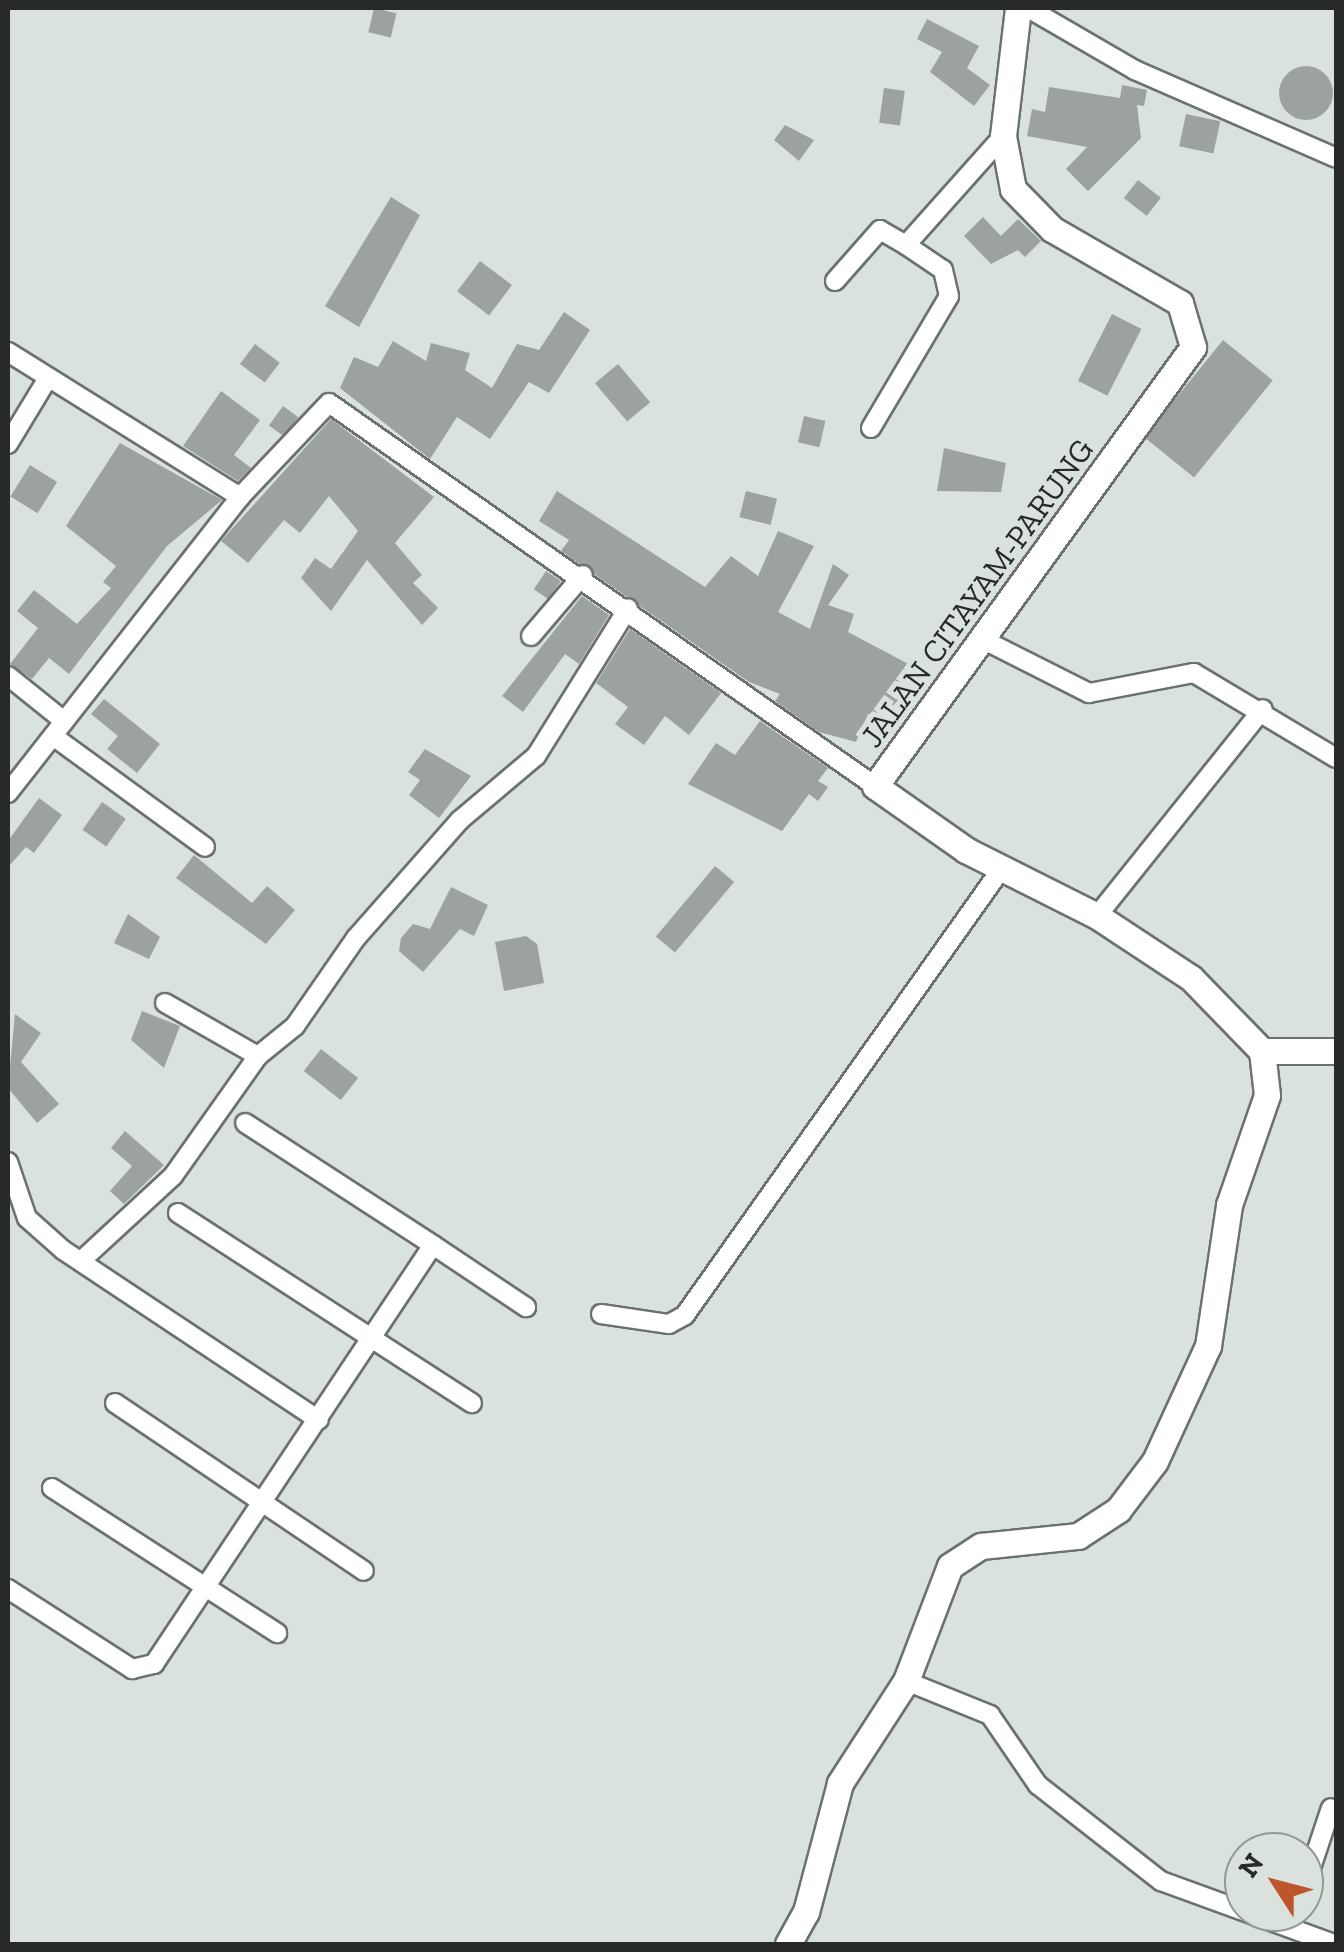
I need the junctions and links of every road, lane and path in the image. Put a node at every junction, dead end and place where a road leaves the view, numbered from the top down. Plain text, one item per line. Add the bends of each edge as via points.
1 (1018, 8) edge
2 (1028, 8) edge
3 (1002, 136) junction
4 (1336, 158) edge
5 (906, 245) junction
6 (835, 280) dead end
7 (8, 352) edge
8 (48, 378) junction
9 (871, 428) dead end
10 (8, 444) edge
11 (240, 497) junction
12 (582, 575) junction
13 (628, 608) junction
14 (531, 636) dead end
15 (982, 639) junction
16 (8, 676) edge
17 (1262, 708) junction
18 (58, 728) junction
19 (1336, 758) edge
20 (875, 786) junction
21 (8, 793) edge
22 (205, 848) dead end
23 (1002, 868) junction
24 (1098, 916) junction
25 (165, 1004) dead end
26 (1262, 1050) junction
27 (1336, 1051) edge
28 (258, 1056) junction
29 (245, 1123) dead end
30 (8, 1162) edge
31 (178, 1213) dead end
32 (433, 1246) junction
33 (82, 1260) junction
34 (526, 1307) dead end
35 (601, 1314) dead end
36 (372, 1338) junction
37 (472, 1402) dead end
38 (114, 1403) dead end
39 (318, 1420) junction
40 (52, 1488) dead end
41 (264, 1503) junction
42 (364, 1571) dead end
43 (8, 1589) edge
44 (205, 1590) junction
45 (277, 1633) dead end
46 (906, 1680) junction
47 (1331, 1808) dead end
48 (1323, 1832) edge
49 (1224, 1905) edge
50 (1293, 1932) edge
51 (788, 1944) edge
52 (1334, 1944) edge

1 - 3 street, JALAN CITAYAM-PARUNG
2 - 4 street via 1135,70
3 - 5 street
3 - 15 street, JALAN CITAYAM-PARUNG via 1024,204 1180,303 1193,347
5 - 6 street via 880,230
5 - 9 street via 942,270 950,296
7 - 8 street
8 - 10 street
8 - 11 street
11 - 12 street via 328,403
11 - 18 street
12 - 13 street
12 - 14 street
13 - 20 street
13 - 28 street via 536,756 460,820 337,962 295,1026
15 - 17 street via 1089,693 1182,671
15 - 20 street, JALAN CITAYAM-PARUNG
16 - 18 street
17 - 19 street
17 - 24 street
18 - 21 street
18 - 22 street
20 - 23 street, JALAN CITAYAM-PARUNG
23 - 24 street, JALAN CITAYAM-PARUNG
23 - 35 street via 685,1316 670,1324
24 - 26 street, JALAN CITAYAM-PARUNG via 1191,978
25 - 28 street
26 - 27 street
26 - 46 street via 1262,1120 1229,1205 1208,1346 1155,1462 1118,1510 1078,1536 963,1551
28 - 33 street via 173,1176
29 - 32 street
30 - 33 street via 28,1218
31 - 36 street
32 - 34 street
32 - 36 street
33 - 39 street
36 - 37 street
36 - 39 street
38 - 41 street
39 - 41 street
40 - 44 street
41 - 42 street
41 - 44 street
43 - 44 street via 137,1671 154,1664
44 - 45 street
46 - 49 street via 990,1715 1038,1785 1161,1881
46 - 51 street via 840,1783 811,1897
47 - 48 street
50 - 52 street

